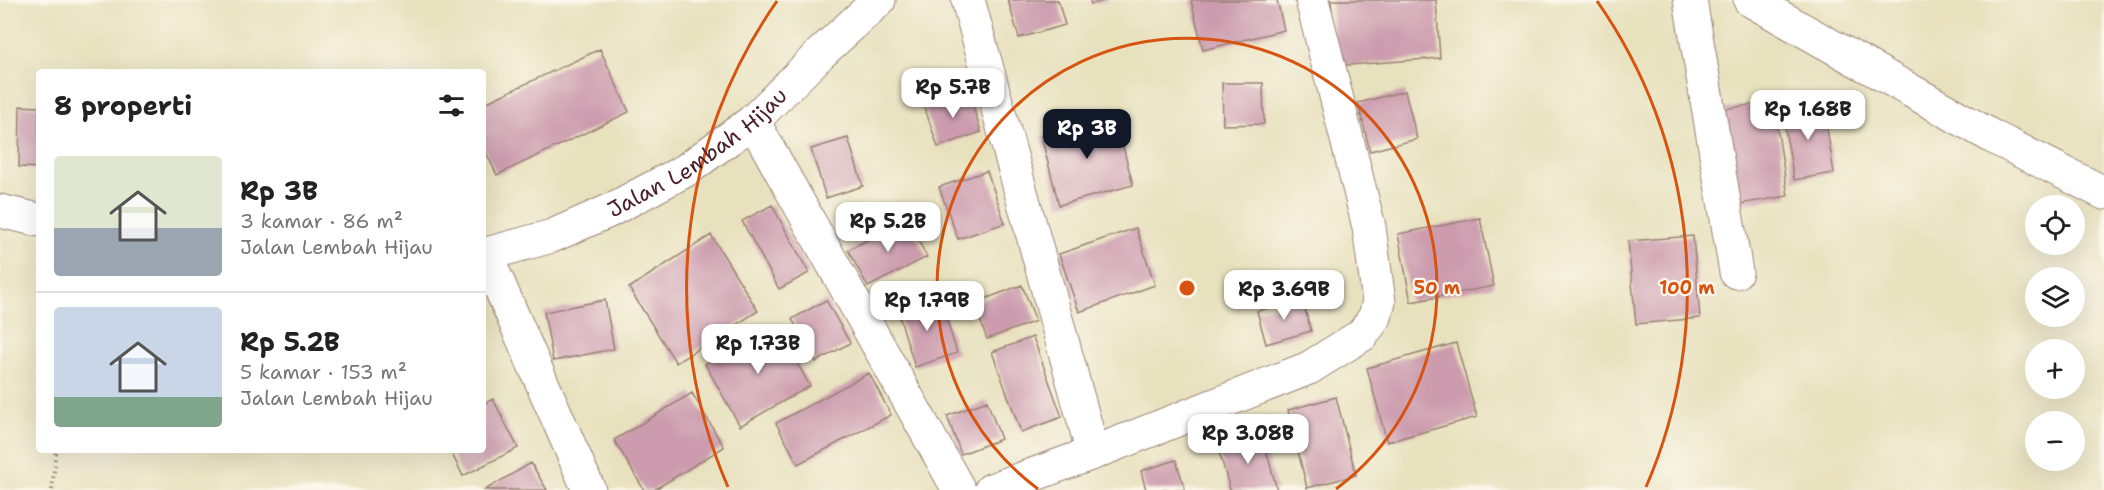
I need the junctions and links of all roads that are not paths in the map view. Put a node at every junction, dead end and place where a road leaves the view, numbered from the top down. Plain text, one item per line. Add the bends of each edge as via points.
1 (879, 0) edge
2 (968, 0) edge
3 (1312, 0) edge
4 (1690, 0) edge
5 (1750, 0) edge
6 (753, 121) junction
7 (2104, 193) edge
8 (0, 211) edge
9 (36, 219) edge
10 (486, 254) edge
11 (486, 259) edge
12 (1736, 272) dead end
13 (1093, 453) junction
14 (589, 490) edge
15 (959, 490) edge
16 (991, 490) edge

1 - 6 street, Jalan Lembah Hijau
2 - 13 street
3 - 13 street via 1369,227 1379,302 1376,317 1362,335 1309,368
4 - 12 street
5 - 7 street via 1993,137
6 - 10 street, Jalan Lembah Hijau via 686,170 609,212 552,237
6 - 15 street
8 - 9 street
11 - 14 street
13 - 16 street

